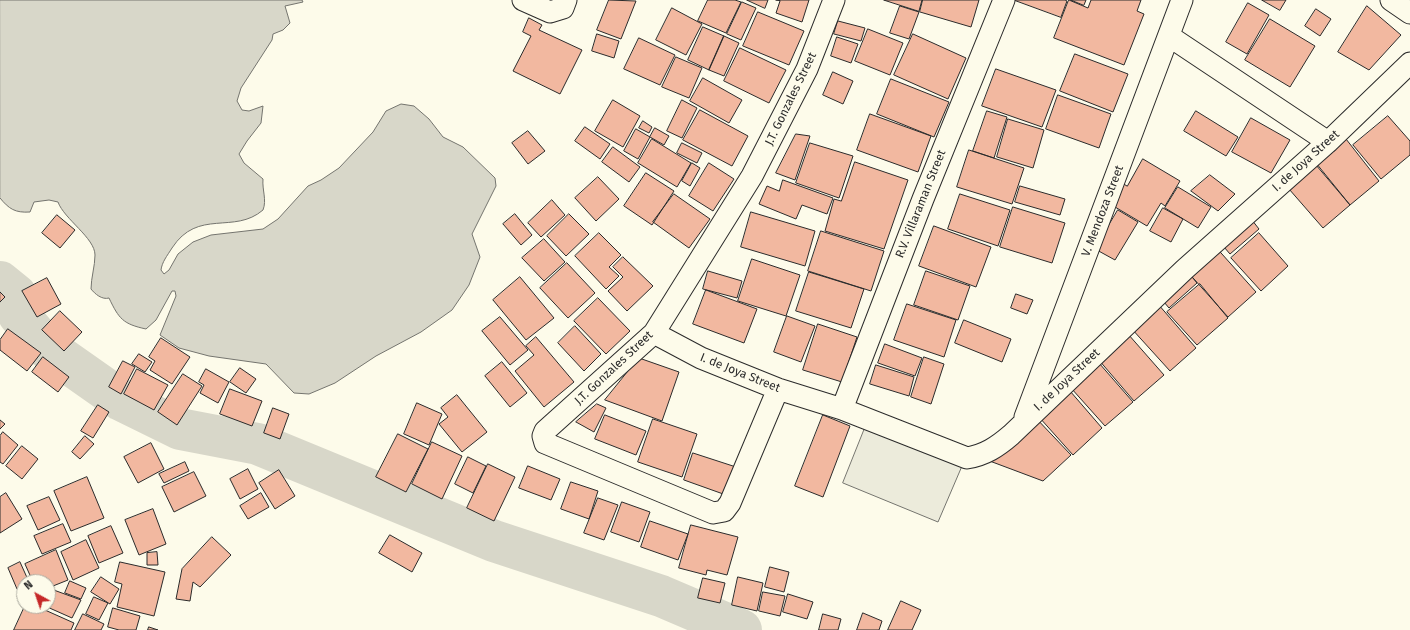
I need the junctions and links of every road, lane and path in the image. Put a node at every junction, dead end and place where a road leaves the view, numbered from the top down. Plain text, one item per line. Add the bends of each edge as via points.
1 (523, 0) edge
2 (566, 0) edge
3 (834, 0) edge
4 (1004, 0) edge
5 (1182, 0) edge
6 (1392, 0) edge
7 (1410, 13) edge
8 (1169, 36) junction
9 (1410, 63) edge
10 (1328, 142) junction
11 (654, 333) junction
12 (778, 389) junction
13 (842, 409) junction
14 (1024, 421) junction

1 - 2 street via 550,12 563,8
3 - 11 street, J.T. Gonzales Street via 807,69 752,176
4 - 13 street, R.V. Villaraman Street via 923,199
5 - 8 street, V. Mendoza Street
6 - 7 street
8 - 10 street
8 - 14 street, V. Mendoza Street
9 - 10 street, I. de Joya Street
10 - 14 street, I. de Joya Street via 1185,269
11 - 12 street, I. de Joya Street via 701,358
11 - 12 street, J.T. Gonzales Street via 546,431 543,436 545,443 713,513 724,511 730,504
12 - 13 street, I. de Joya Street
13 - 14 street, I. de Joya Street via 967,458 980,456 994,449

